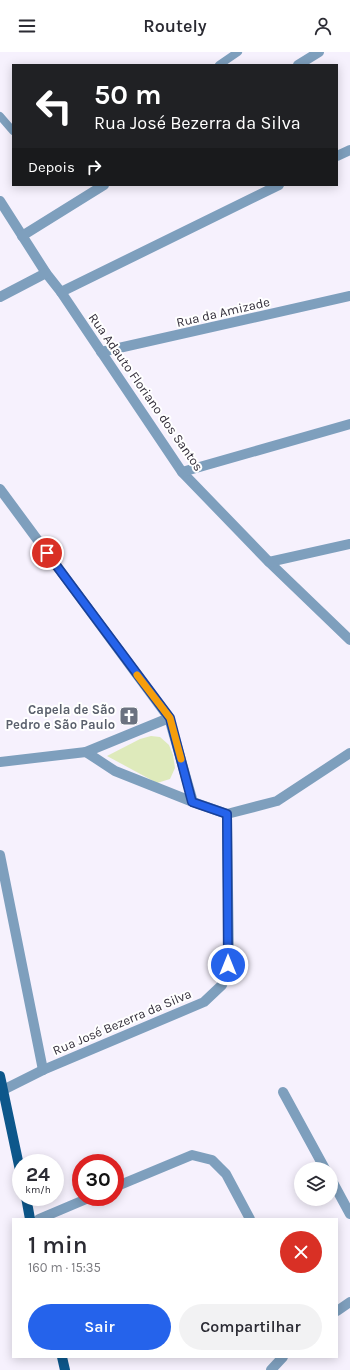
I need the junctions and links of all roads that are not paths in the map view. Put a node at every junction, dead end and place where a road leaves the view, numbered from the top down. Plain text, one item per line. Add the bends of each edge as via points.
1 (238, 52) edge
2 (319, 52) edge
3 (220, 64) edge
4 (300, 64) edge
5 (0, 116) edge
6 (12, 130) edge
7 (350, 150) edge
8 (338, 156) edge
9 (102, 186) edge
10 (277, 186) edge
11 (0, 201) edge
12 (22, 236) junction
13 (46, 273) junction
14 (61, 292) junction
15 (350, 296) edge
16 (0, 297) edge
17 (101, 352) junction
18 (350, 424) edge
19 (182, 472) junction
20 (0, 489) edge
21 (350, 544) edge
22 (269, 562) junction
23 (350, 640) edge
24 (170, 718) junction
25 (86, 752) junction
26 (350, 753) edge
27 (0, 762) edge
28 (192, 802) junction
29 (227, 814) junction
30 (0, 855) edge
31 (43, 1070) junction
32 (0, 1076) edge
33 (3, 1090) junction
34 (283, 1092) dead end
35 (17, 1154) edge
36 (321, 1162) edge
37 (124, 1183) edge
38 (338, 1192) edge
39 (72, 1205) edge
40 (28, 1206) edge
41 (350, 1214) edge
42 (30, 1218) edge
43 (41, 1218) edge
44 (249, 1218) edge
45 (350, 1302) edge
46 (338, 1310) edge
47 (62, 1358) edge
48 (282, 1358) edge
49 (65, 1370) edge
50 (271, 1370) edge

1 - 3 lane
2 - 4 street
5 - 6 lane
7 - 8 street
9 - 12 street
10 - 14 street
11 - 12 street, Rua Adauto Floriano dos Santos
12 - 13 street, Rua Adauto Floriano dos Santos
13 - 14 street, Rua Adauto Floriano dos Santos
13 - 16 street
14 - 17 street, Rua Adauto Floriano dos Santos
15 - 17 street, Rua da Amizade
17 - 19 street, Rua Adauto Floriano dos Santos
18 - 19 street
19 - 22 street, Rua Adauto Floriano dos Santos
20 - 24 street
21 - 22 street
22 - 23 street, Rua Adauto Floriano dos Santos
24 - 25 street
24 - 28 street
25 - 27 street
25 - 28 street via 115,771
26 - 29 street via 277,801
28 - 29 street
29 - 31 street, Rua José Bezerra da Silva via 228,965 222,985 204,1002
30 - 31 street
31 - 33 street, Rua José Bezerra da Silva
32 - 33 main road
33 - 35 main road
34 - 36 street
37 - 44 street via 192,1155 212,1160 226,1174
38 - 41 street
39 - 43 street
40 - 42 main road
45 - 46 street
47 - 49 main road
48 - 50 street

